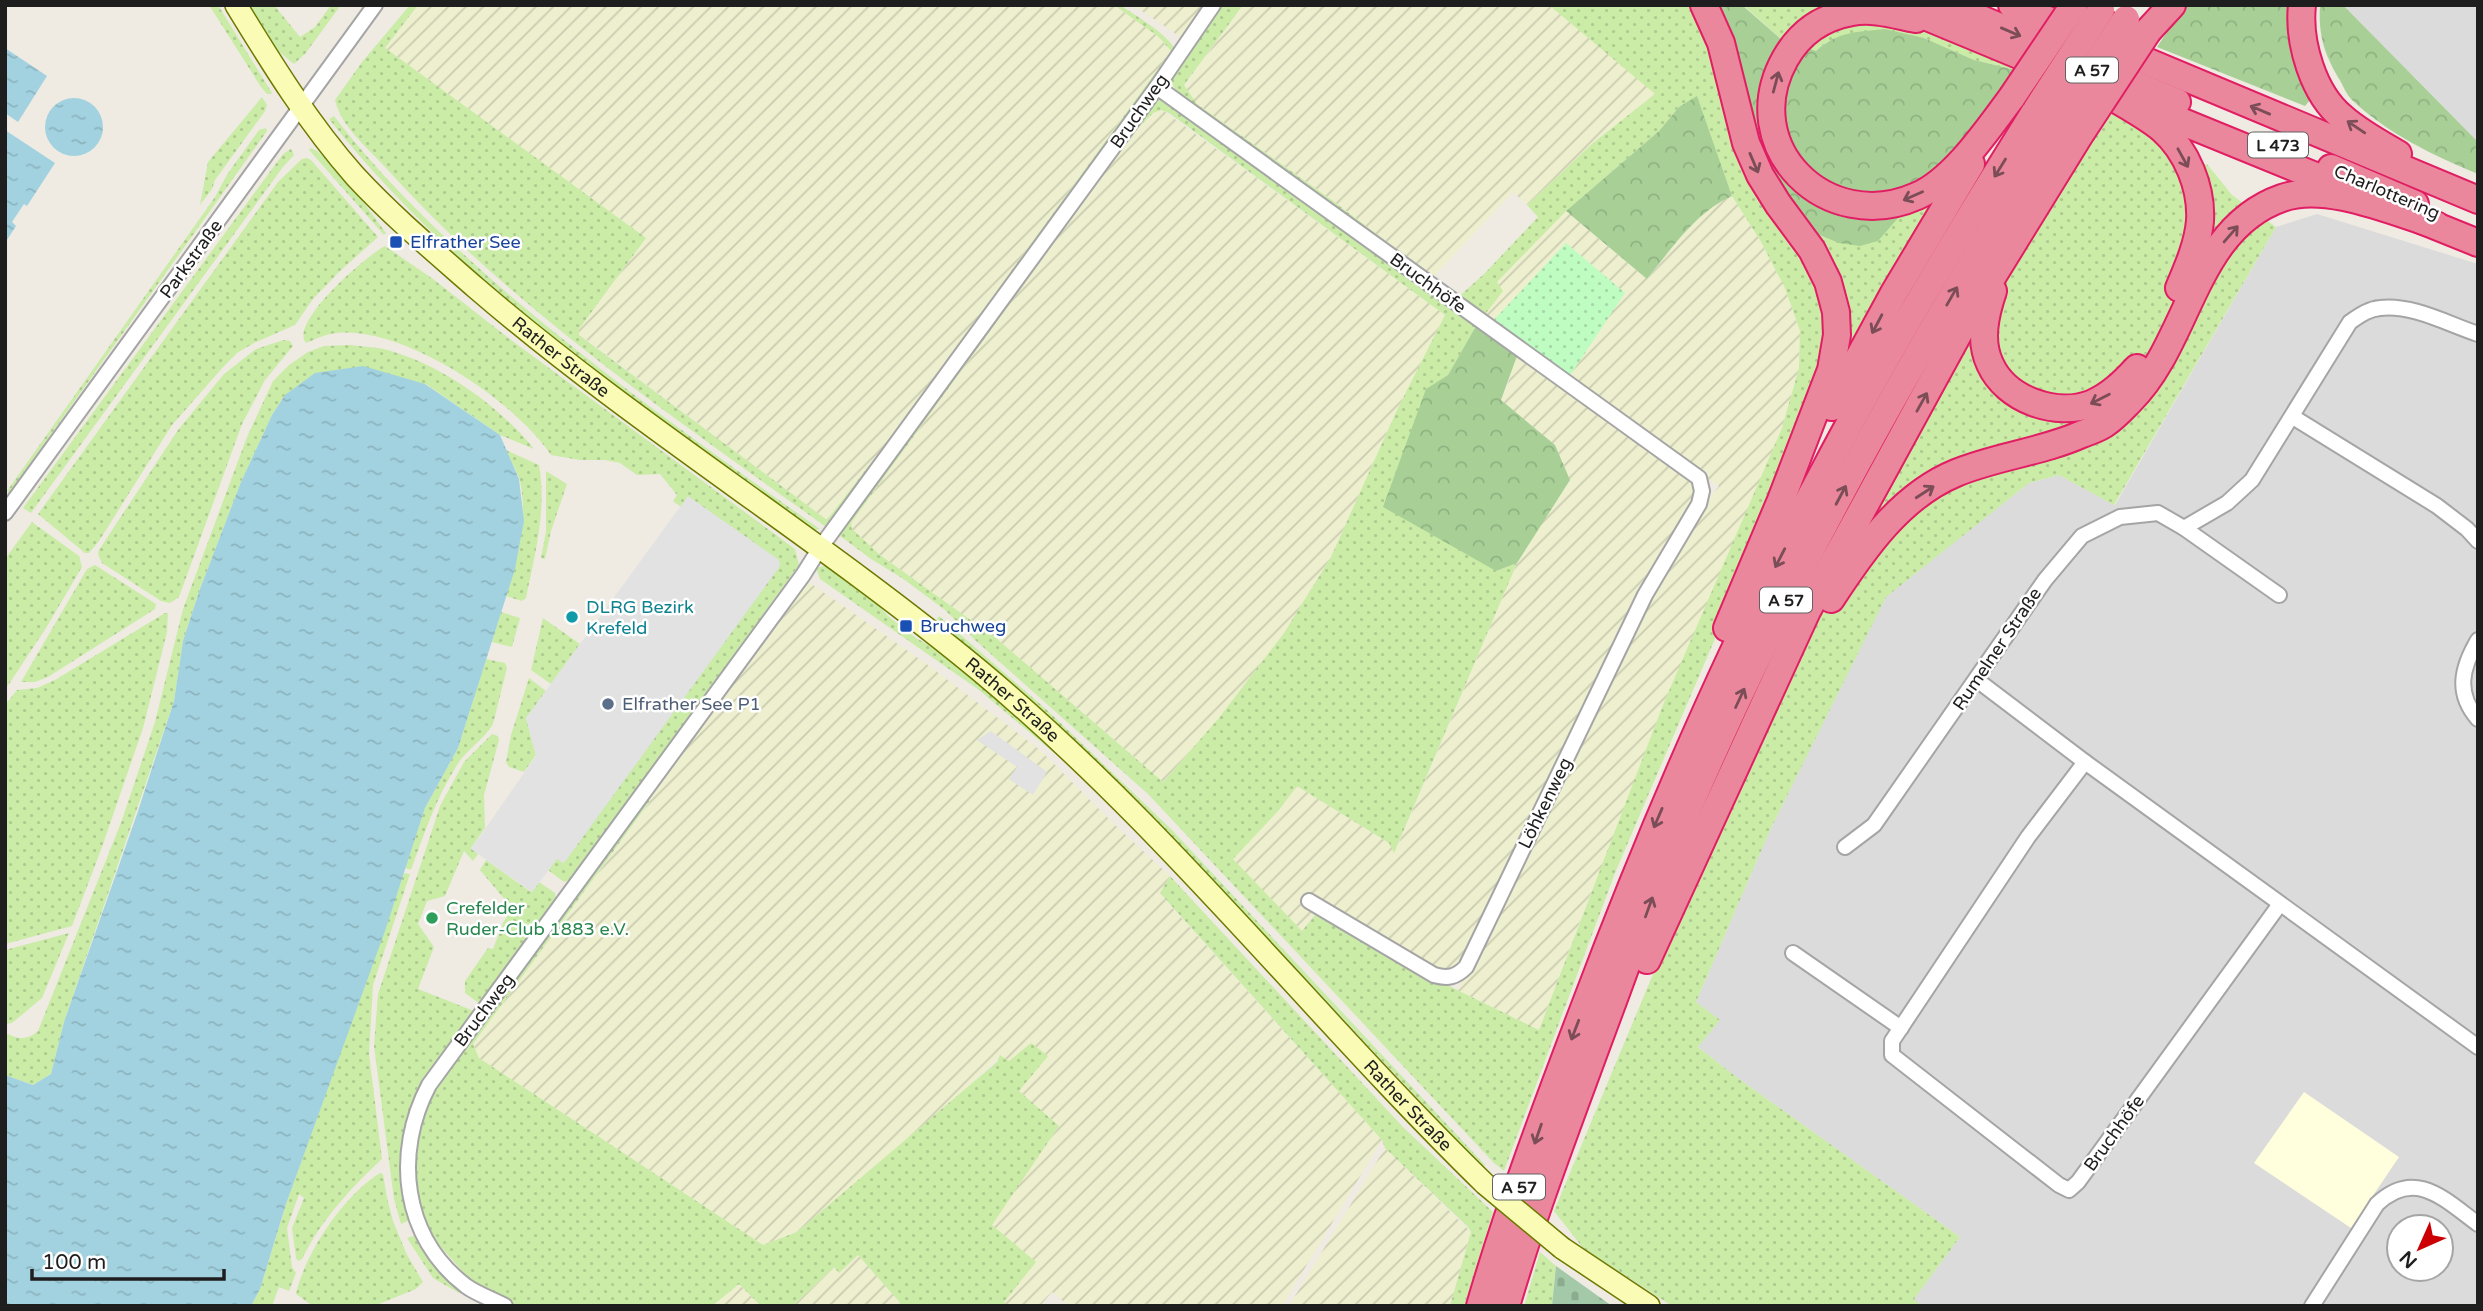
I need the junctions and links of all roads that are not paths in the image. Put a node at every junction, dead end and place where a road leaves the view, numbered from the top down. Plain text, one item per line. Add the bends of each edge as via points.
1 (236, 5) edge
2 (376, 5) edge
3 (1213, 5) edge
4 (1704, 5) edge
5 (1898, 5) edge
6 (2012, 5) edge
7 (2074, 5) edge
8 (2166, 5) edge
9 (2172, 5) edge
10 (2302, 5) edge
11 (2035, 12) edge
12 (2123, 14) edge
13 (1946, 15) edge
14 (2093, 86) junction
15 (1157, 87) junction
16 (2012, 97) junction
17 (302, 107) junction
18 (2059, 121) junction
19 (2478, 200) edge
20 (2033, 211) junction
21 (2436, 225) junction
22 (2478, 230) edge
23 (2478, 243) edge
24 (2478, 334) edge
25 (2293, 417) junction
26 (1699, 478) joint
27 (1781, 500) junction
28 (5, 513) edge
29 (2184, 528) junction
30 (2478, 541) edge
31 (820, 548) junction
32 (2279, 595) dead end
33 (2478, 640) edge
34 (1977, 680) junction
35 (2478, 719) edge
36 (1685, 755) junction
37 (2085, 762) junction
38 (1736, 768) junction
39 (1845, 847) dead end
40 (1309, 901) dead end
41 (2280, 904) junction
42 (1793, 953) dead end
43 (1901, 1028) junction
44 (2478, 1047) edge
45 (1574, 1108) junction
46 (2478, 1224) edge
47 (505, 1306) edge
48 (1480, 1306) edge
49 (1506, 1306) edge
50 (1649, 1306) edge
51 (2312, 1306) edge

1 - 17 main road, Rather Straße
2 - 17 street, Parkstraße
3 - 15 street, Bruchweg
4 -> 27 highway via 1721,43 1755,164 1777,204 1812,250 1836,312 1831,370
5 - 13 highway
6 - 11 highway, Charlottering / L 473
7 - 16 highway, bridge
8 - 12 highway
9 - 12 highway
19 -> 10 highway via 2341,117 2319,88 2306,57
19 -> 11 highway, Charlottering / L 473
12 - 18 highway, A 57, bridge
12 - 18 highway, bridge
13 - 14 highway
16 -> 13 highway via 1965,157 1919,196 1887,206 1857,207 1826,198 1800,179 1783,157 1773,128 1771,100 1777,74 1793,46 1812,27 1854,11
13 -> 22 highway, Charlottering / L 473
14 -> 20 highway via 2162,130 2182,152 2197,186 2200,221 2192,258 2139,367 2115,391 2090,404 2060,409 2033,403 2008,388 1990,365 1984,341 1985,314
14 - 21 highway
15 - 26 street, Bruchhöfe
15 - 31 street, Bruchweg
16 -> 27 highway via 1900,282
17 - 28 street, Parkstraße
17 - 31 main road, Rather Straße via 356,176 514,320 610,396
18 - 20 highway
18 -> 36 highway, A 57 via 1970,215 1820,478
45 -> 18 highway, A 57 via 1658,883 1786,600 1909,369
38 -> 20 highway via 1807,611 1967,318
21 - 23 highway
38 -> 21 highway via 1813,627 1883,527 1920,494 1956,473 2046,448 2105,424 2155,368 2216,252 2258,209 2284,197 2318,194
24 - 25 street via 2401,308 2364,312 2350,322
25 - 29 street via 2252,480 2227,503
25 - 30 street via 2437,506
26 - 40 street, Löhkenweg via 1699,505 1645,595 1466,967 1446,978 1434,975
27 - 36 highway via 1697,700
29 - 32 street, Rumelner Straße
29 - 34 street, Rumelner Straße via 2158,513 2120,517 2082,536 2045,580
31 - 47 street, Bruchweg via 419,1105 406,1170 423,1234 443,1264 466,1286
31 - 50 main road, Rather Straße, bridge via 980,671 1104,783 1485,1184 1562,1248
33 - 35 street via 2465,668 2463,694
34 - 37 street
34 - 39 street, Rumelner Straße via 1874,825
36 -> 48 highway, A 57 via 1560,1069
37 - 41 street
37 - 43 street, Bruchhöfe via 2028,837
38 - 45 highway via 1670,905 1594,1082
41 - 43 street, Bruchhöfe via 2069,1190 1892,1055 1892,1041
41 - 44 street
42 - 43 street
45 - 49 highway, A 57
46 - 51 street via 2437,1193 2416,1187 2391,1191 2377,1204

